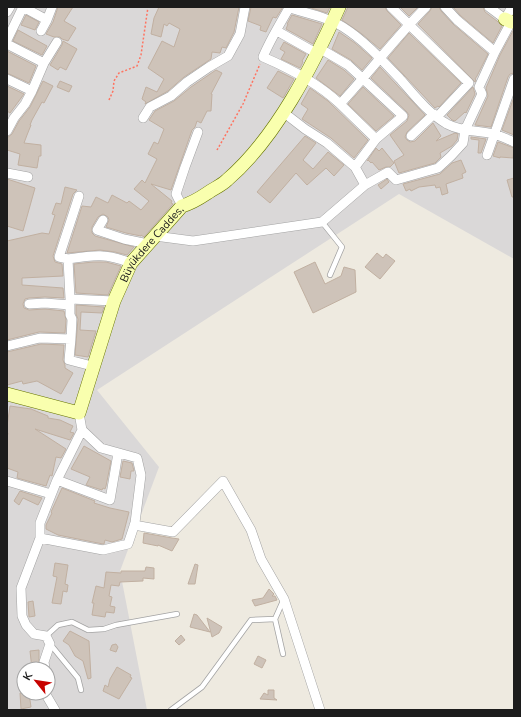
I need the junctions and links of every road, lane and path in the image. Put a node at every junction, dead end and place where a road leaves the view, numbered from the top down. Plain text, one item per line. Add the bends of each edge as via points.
1 (10, 7) edge
2 (23, 7) edge
3 (52, 7) edge
4 (148, 7) edge
5 (245, 7) edge
6 (339, 7) edge
7 (391, 7) edge
8 (426, 7) edge
9 (445, 7) edge
10 (489, 7) edge
11 (512, 7) edge
12 (289, 8) edge
13 (7, 12) edge
14 (47, 20) junction
15 (510, 21) edge
16 (333, 22) junction
17 (409, 23) junction
18 (42, 31) dead end
19 (276, 31) junction
20 (7, 40) edge
21 (57, 42) dead end
22 (7, 44) edge
23 (318, 50) junction
24 (495, 52) junction
25 (263, 57) junction
26 (380, 58) junction
27 (44, 63) junction
28 (304, 77) junction
29 (7, 79) edge
30 (364, 79) junction
31 (514, 79) edge
32 (469, 83) junction
33 (479, 88) junction
34 (32, 91) junction
35 (109, 100) dead end
36 (340, 104) junction
37 (283, 112) junction
38 (435, 115) junction
39 (10, 116) edge
40 (143, 118) dead end
41 (7, 130) edge
42 (465, 130) junction
43 (198, 132) dead end
44 (494, 134) junction
45 (411, 136) dead end
46 (376, 140) junction
47 (514, 142) edge
48 (217, 150) dead end
49 (487, 155) dead end
50 (355, 167) junction
51 (7, 173) edge
52 (28, 177) dead end
53 (365, 186) junction
54 (79, 196) dead end
55 (182, 206) junction
56 (103, 220) dead end
57 (322, 222) junction
58 (152, 240) junction
59 (68, 259) junction
60 (131, 263) junction
61 (330, 275) dead end
62 (114, 301) junction
63 (70, 302) junction
64 (28, 304) dead end
65 (72, 339) junction
66 (7, 346) edge
67 (92, 366) junction
68 (7, 394) edge
69 (78, 413) junction
70 (82, 430) junction
71 (118, 453) junction
72 (56, 480) junction
73 (7, 481) edge
74 (51, 494) junction
75 (134, 526) junction
76 (40, 538) junction
77 (284, 599) junction
78 (177, 614) dead end
79 (275, 619) junction
80 (48, 640) junction
81 (283, 654) dead end
82 (44, 661) edge
83 (81, 690) dead end
84 (49, 701) edge
85 (54, 710) edge
86 (171, 710) edge
87 (320, 710) edge

1 - 13 street
2 - 14 street
2 - 20 street
3 - 14 street
4 - 35 path via 139,60 136,66 119,73
5 - 40 street via 240,34 228,56 187,82 171,96 150,107
6 - 16 street, Büyükdere Caddes,
7 - 17 street
8 - 17 street
9 - 24 street
10 - 15 street
11 - 15 street
12 - 16 street
12 - 19 street
14 - 18 street
15 - 24 street
16 - 23 street, Büyükdere Caddes,
16 - 26 street via 343,27
17 - 26 street
17 - 32 street
19 - 23 street
19 - 25 street
21 - 27 street
22 - 27 street
23 - 28 street, Büyükdere Caddes,
23 - 30 street via 348,65
24 - 33 street
25 - 28 street
25 - 48 path via 243,104
26 - 30 street
26 - 38 street
27 - 34 street
28 - 36 street
28 - 37 street, Büyükdere Caddes,
29 - 34 street
30 - 36 street
30 - 46 street via 403,116
31 - 44 street
32 - 33 street
32 - 38 street
33 - 42 street via 482,94
34 - 39 street via 25,104
36 - 46 street
37 - 50 street via 327,143
37 - 55 street, Büyükdere Caddes, via 256,150 227,181 192,203
38 - 42 street via 448,124
38 - 45 street
39 - 41 street
42 - 44 street
42 - 53 street via 463,143 438,168 396,180 388,172
43 - 55 street via 176,194
44 - 47 street
44 - 49 street
46 - 50 street
50 - 53 street
51 - 52 street
53 - 57 street
54 - 59 street via 59,257
55 - 58 street, Büyükdere Caddes,
56 - 58 street via 97,230 124,239
57 - 58 street via 193,240
57 - 61 lane via 342,246
58 - 60 street, Büyükdere Caddes,
59 - 60 street via 103,255
59 - 63 street
60 - 62 street, Büyükdere Caddes,
62 - 63 street
62 - 67 street, Büyükdere Caddes,
63 - 64 street
63 - 65 street
65 - 66 street via 40,338
65 - 67 street via 69,360
67 - 69 street, Büyükdere Caddes,
68 - 69 street
69 - 70 street
70 - 71 street via 101,448
70 - 72 street
71 - 72 street via 110,500
71 - 75 street via 137,458 141,476
72 - 74 street
73 - 74 street
74 - 76 street via 40,523
75 - 76 street via 128,544 103,550
75 - 77 street via 173,532 223,481 251,530 261,559
76 - 80 street via 21,588 22,616 34,634
77 - 79 lane
77 - 87 street
78 - 80 lane via 104,629 88,630 72,622 58,626
79 - 81 lane
79 - 86 lane via 251,620 202,687
80 - 82 street
80 - 83 lane via 78,678
84 - 85 street

